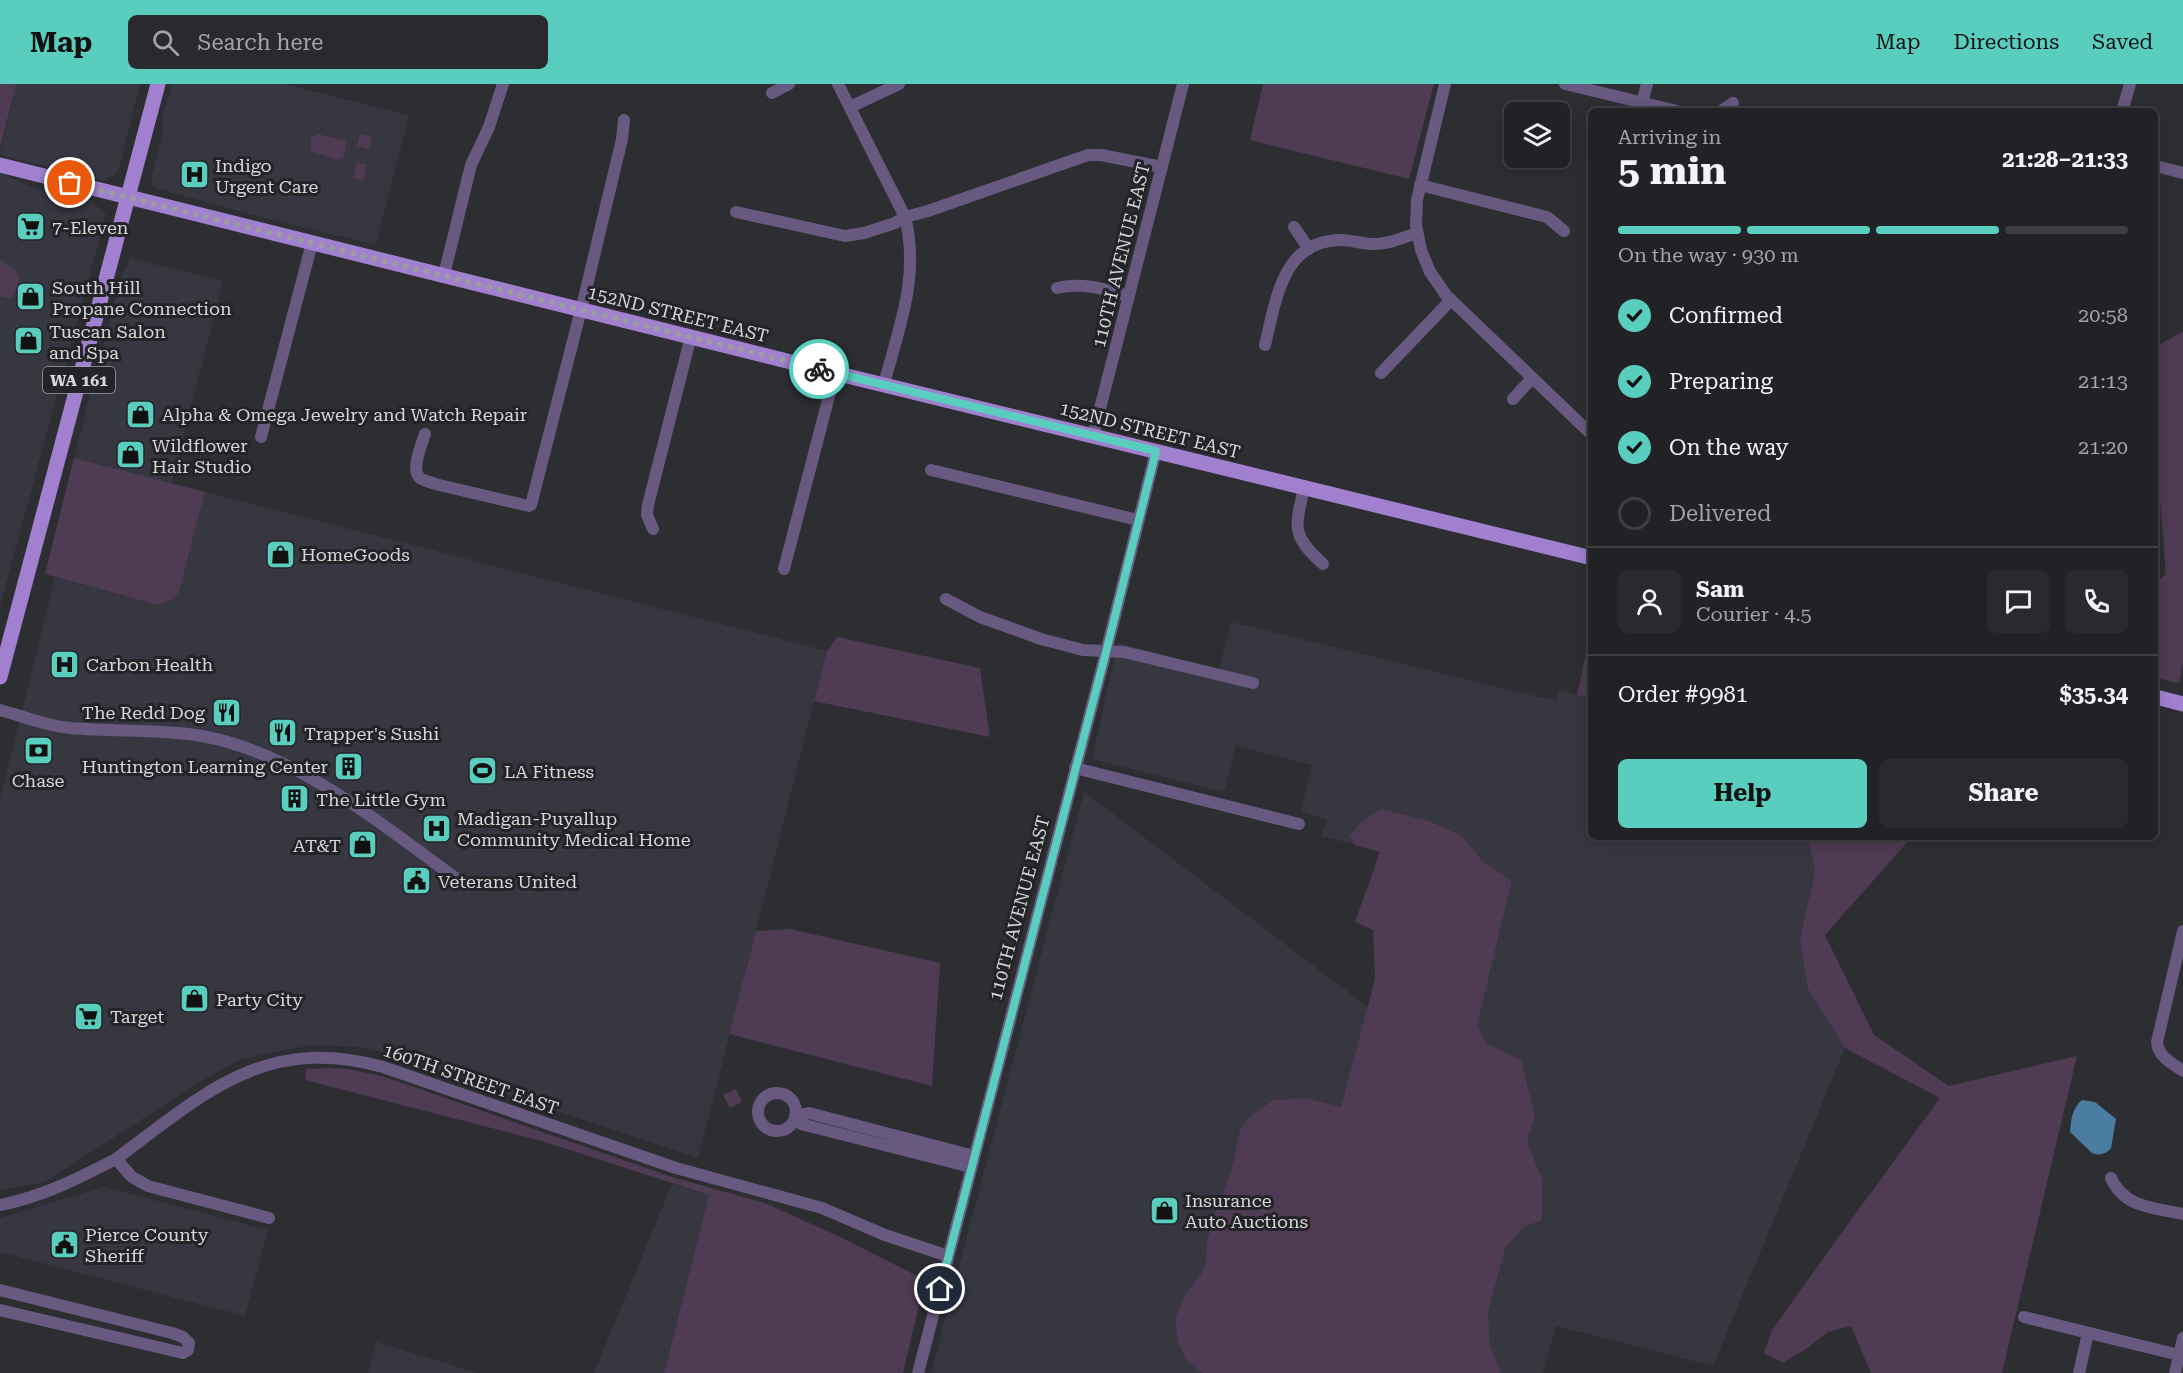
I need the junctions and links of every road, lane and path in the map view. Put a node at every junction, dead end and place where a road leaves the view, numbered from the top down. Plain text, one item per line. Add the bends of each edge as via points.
1 (158, 84) edge
2 (502, 84) edge
3 (789, 84) edge
4 (838, 84) edge
5 (899, 84) edge
6 (1184, 84) edge
7 (1445, 84) edge
8 (1565, 84) edge
9 (1647, 84) edge
10 (2130, 84) edge
11 (772, 93) dead end
12 (1642, 103) junction
13 (1733, 103) dead end
14 (850, 107) junction
15 (1664, 108) edge
16 (1726, 108) edge
17 (2123, 108) edge
18 (624, 120) dead end
19 (0, 165) edge
20 (1162, 167) junction
21 (2158, 167) edge
22 (2183, 173) edge
23 (1420, 185) junction
24 (128, 197) junction
25 (736, 212) dead end
26 (905, 217) junction
27 (1294, 227) dead end
28 (1564, 231) dead end
29 (1417, 233) junction
30 (312, 243) junction
31 (1309, 249) junction
32 (444, 275) junction
33 (1057, 288) dead end
34 (1129, 296) junction
35 (1451, 300) junction
36 (581, 310) junction
37 (691, 336) junction
38 (1265, 345) dead end
39 (835, 373) junction
40 (1381, 373) dead end
41 (1532, 378) junction
42 (885, 384) junction
43 (1513, 399) dead end
44 (1588, 429) edge
45 (425, 434) dead end
46 (1093, 436) junction
47 (261, 437) dead end
48 (1156, 451) junction
49 (931, 470) dead end
50 (1304, 488) junction
51 (1138, 520) junction
52 (653, 529) dead end
53 (1588, 557) edge
54 (1323, 564) dead end
55 (784, 568) dead end
56 (946, 599) dead end
57 (1106, 652) junction
58 (0, 676) edge
59 (1253, 683) dead end
60 (2158, 698) edge
61 (2183, 704) edge
62 (0, 710) edge
63 (1075, 768) junction
64 (1299, 824) dead end
65 (465, 885) dead end
66 (2183, 931) edge
67 (2183, 1071) edge
68 (795, 1116) dead end
69 (116, 1159) junction
70 (973, 1161) junction
71 (2112, 1178) dead end
72 (0, 1205) edge
73 (2183, 1214) edge
74 (269, 1218) dead end
75 (948, 1256) junction
76 (0, 1290) edge
77 (54, 1304) junction
78 (0, 1310) edge
79 (2024, 1317) dead end
80 (50, 1322) junction
81 (2088, 1333) junction
82 (2183, 1338) edge
83 (2179, 1355) junction
84 (918, 1373) edge
85 (2079, 1373) edge
86 (2175, 1373) edge

1 - 24 main road, WA 161
2 - 32 street via 489,127 471,165
3 - 11 street
4 - 14 street
5 - 14 street
6 - 20 street, 110TH AVENUE EAST
7 - 23 street
8 - 12 street
9 - 12 street
10 - 17 street
12 - 15 street
13 - 16 street
14 - 26 street
18 - 36 street
19 - 24 main road, 152ND STREET EAST
20 - 26 street via 1088,155
20 - 34 street, 110TH AVENUE EAST
21 - 22 street
23 - 28 street via 1547,216
23 - 29 street
24 - 30 main road, 152ND STREET EAST
24 - 58 main road, WA 161
25 - 26 street via 845,236 895,224
26 - 42 street via 911,269
27 - 31 street
29 - 31 street via 1381,244 1340,240
29 - 35 street via 1430,272
30 - 32 main road, 152ND STREET EAST
30 - 47 street
31 - 38 street via 1295,260 1283,278
32 - 36 main road, 152ND STREET EAST
33 - 34 street via 1085,284
34 - 46 street, 110TH AVENUE EAST
35 - 40 street
35 - 41 street
36 - 37 main road, 152ND STREET EAST
36 - 45 street via 534,499 528,506 420,478 416,464
37 - 39 main road, 152ND STREET EAST
37 - 52 street via 648,505 647,515
39 - 42 main road, 152ND STREET EAST
39 - 55 street
41 - 43 street
41 - 44 street
42 - 46 main road, 152ND STREET EAST
46 - 48 main road, 152ND STREET EAST
48 - 50 main road, 152ND STREET EAST
48 - 51 street, 110TH AVENUE EAST
49 - 51 street
50 - 53 main road, 152ND STREET EAST
50 - 54 street via 1299,534 1305,548
51 - 57 street, 110TH AVENUE EAST
56 - 57 street via 1007,628 1083,650
57 - 59 street via 1124,652
57 - 63 street, 110TH AVENUE EAST
60 - 61 main road
62 - 65 street via 68,728 203,736 256,752 296,769 351,804
63 - 64 street
63 - 70 street, 110TH AVENUE EAST
66 - 67 street via 2158,1035 2158,1051
68 - 70 street via 809,1113
69 - 72 street, 160TH STREET EAST via 40,1195
69 - 74 street via 132,1177 148,1186
69 - 75 street, 160TH STREET EAST via 198,1098 237,1076 282,1062 350,1059 676,1168 822,1208
70 - 75 street, 110TH AVENUE EAST
71 - 73 street via 2116,1190 2124,1197
75 - 84 street, 110TH AVENUE EAST
76 - 77 street
77 - 80 street
77 - 80 street via 172,1333 189,1343 188,1350 183,1353
78 - 80 street
79 - 81 street
81 - 83 street
81 - 85 street
82 - 83 street
83 - 86 street

